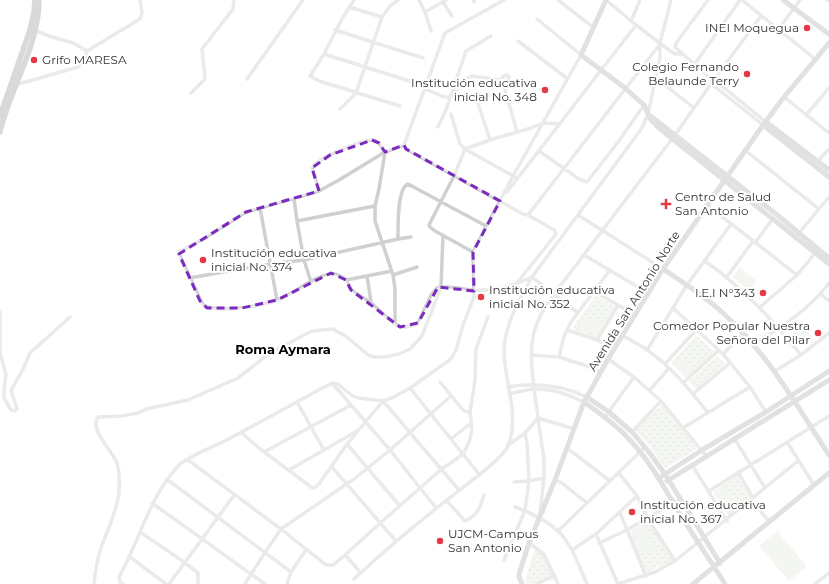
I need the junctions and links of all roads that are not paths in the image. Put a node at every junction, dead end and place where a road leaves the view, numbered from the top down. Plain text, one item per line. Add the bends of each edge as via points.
1 (35, 0) edge
2 (39, 0) edge
3 (140, 0) edge
4 (234, 0) edge
5 (303, 0) edge
6 (354, 0) edge
7 (398, 0) edge
8 (419, 0) edge
9 (504, 0) edge
10 (558, 0) edge
11 (606, 0) edge
12 (640, 0) edge
13 (671, 0) edge
14 (708, 0) edge
15 (741, 0) edge
16 (783, 0) edge
17 (800, 0) edge
18 (444, 1) edge
19 (349, 7) junction
20 (794, 8) junction
21 (425, 12) junction
22 (452, 16) dead end
23 (761, 16) junction
24 (382, 17) junction
25 (537, 19) dead end
26 (631, 21) junction
27 (636, 26) junction
28 (593, 27) junction
29 (33, 30) junction
30 (335, 30) junction
31 (431, 30) dead end
32 (778, 30) junction
33 (828, 32) edge
34 (490, 36) dead end
35 (518, 41) dead end
36 (373, 42) junction
37 (660, 43) junction
38 (829, 43) edge
39 (86, 51) junction
40 (324, 54) junction
41 (682, 54) junction
42 (581, 55) junction
43 (423, 58) dead end
44 (815, 59) junction
45 (694, 64) junction
46 (365, 68) junction
47 (601, 70) junction
48 (248, 79) dead end
49 (568, 79) junction
50 (655, 80) junction
51 (712, 81) junction
52 (416, 83) dead end
53 (13, 84) junction
54 (625, 88) junction
55 (829, 88) edge
56 (425, 90) junction
57 (191, 93) dead end
58 (356, 93) junction
59 (475, 94) dead end
60 (450, 97) junction
61 (784, 97) junction
62 (644, 105) junction
63 (400, 106) dead end
64 (694, 108) junction
65 (340, 109) dead end
66 (452, 114) dead end
67 (648, 114) junction
68 (806, 115) junction
69 (0, 116) edge
70 (543, 123) junction
71 (560, 124) junction
72 (764, 124) junction
73 (438, 127) dead end
74 (0, 132) edge
75 (517, 132) junction
76 (829, 132) edge
77 (674, 137) junction
78 (490, 140) junction
79 (404, 145) junction
80 (466, 148) junction
81 (829, 149) edge
82 (539, 151) junction
83 (746, 151) junction
84 (385, 152) junction
85 (818, 161) junction
86 (813, 164) junction
87 (564, 168) junction
88 (829, 170) edge
89 (454, 176) junction
90 (513, 176) junction
91 (829, 177) edge
92 (517, 178) junction
93 (726, 178) junction
94 (319, 191) junction
95 (829, 197) edge
96 (294, 198) junction
97 (500, 201) junction
98 (441, 202) junction
99 (707, 205) junction
100 (375, 206) junction
101 (260, 208) junction
102 (819, 209) junction
103 (776, 214) junction
104 (528, 215) junction
105 (578, 215) junction
106 (772, 219) junction
107 (297, 221) junction
108 (731, 224) junction
109 (486, 226) junction
110 (603, 230) junction
111 (443, 235) junction
112 (797, 235) junction
113 (411, 237) dead end
114 (398, 239) junction
115 (754, 242) junction
116 (383, 243) junction
117 (817, 251) junction
118 (473, 252) junction
119 (584, 255) junction
120 (829, 258) edge
121 (304, 260) junction
122 (705, 261) junction
123 (270, 264) junction
124 (829, 264) edge
125 (417, 267) dead end
126 (663, 269) junction
127 (610, 270) junction
128 (393, 273) junction
129 (797, 275) junction
130 (367, 276) junction
131 (532, 277) junction
132 (726, 277) junction
133 (189, 278) junction
134 (346, 280) junction
135 (310, 282) junction
136 (829, 283) edge
137 (515, 285) junction
138 (687, 285) junction
139 (441, 287) junction
140 (474, 291) junction
141 (594, 291) junction
142 (648, 293) junction
143 (554, 294) junction
144 (821, 294) junction
145 (277, 300) junction
146 (829, 301) edge
147 (371, 302) junction
148 (618, 305) junction
149 (760, 307) junction
150 (673, 308) junction
151 (0, 312) edge
152 (578, 313) junction
153 (635, 315) junction
154 (70, 317) dead end
155 (488, 317) dead end
156 (395, 324) junction
157 (780, 328) junction
158 (697, 329) junction
159 (567, 330) junction
160 (744, 333) junction
161 (829, 333) edge
162 (622, 336) junction
163 (597, 340) junction
164 (754, 344) junction
165 (614, 349) junction
166 (647, 350) junction
167 (719, 350) junction
168 (723, 354) junction
169 (532, 355) junction
170 (801, 355) junction
171 (559, 357) junction
172 (608, 359) junction
173 (730, 363) junction
174 (665, 364) junction
175 (669, 368) junction
176 (775, 371) junction
177 (829, 371) edge
178 (601, 372) junction
179 (634, 377) junction
180 (829, 380) edge
181 (440, 382) dead end
182 (332, 383) junction
183 (683, 383) junction
184 (534, 384) junction
185 (750, 386) junction
186 (508, 387) junction
187 (410, 388) junction
188 (535, 389) junction
189 (650, 390) junction
190 (509, 394) junction
191 (693, 394) junction
192 (791, 395) junction
193 (451, 396) junction
194 (587, 396) junction
195 (795, 400) junction
196 (383, 401) junction
197 (661, 401) junction
198 (297, 402) junction
199 (584, 402) junction
200 (351, 405) junction
201 (610, 412) junction
202 (766, 412) junction
203 (470, 413) junction
204 (708, 413) junction
205 (431, 414) junction
206 (829, 416) edge
207 (538, 418) junction
208 (605, 418) junction
209 (366, 422) junction
210 (471, 423) junction
211 (311, 426) junction
212 (811, 427) junction
213 (683, 428) junction
214 (574, 429) junction
215 (359, 430) junction
216 (241, 432) junction
217 (410, 432) junction
218 (632, 432) junction
219 (525, 433) junction
220 (734, 438) junction
221 (451, 439) junction
222 (787, 442) junction
223 (347, 444) junction
224 (507, 446) junction
225 (645, 447) junction
226 (566, 449) junction
227 (324, 450) junction
228 (390, 450) junction
229 (702, 450) junction
230 (264, 452) junction
231 (640, 452) junction
232 (463, 454) junction
233 (706, 456) junction
234 (829, 456) edge
235 (188, 460) junction
236 (798, 461) junction
237 (750, 464) junction
238 (331, 466) junction
239 (692, 466) junction
240 (368, 467) junction
241 (288, 470) junction
242 (441, 470) junction
243 (738, 472) junction
244 (619, 473) junction
245 (479, 474) junction
246 (665, 474) junction
247 (829, 474) edge
248 (544, 478) junction
249 (659, 478) junction
250 (168, 480) junction
251 (556, 480) junction
252 (669, 480) junction
253 (530, 481) junction
254 (514, 482) dead end
255 (610, 482) junction
256 (346, 484) junction
257 (663, 484) junction
258 (814, 485) junction
259 (420, 488) junction
260 (765, 488) junction
261 (459, 490) junction
262 (709, 491) junction
263 (235, 494) junction
264 (484, 495) dead end
265 (637, 496) junction
266 (680, 499) junction
267 (752, 499) junction
268 (446, 500) junction
269 (152, 503) junction
270 (587, 503) junction
271 (674, 503) junction
272 (400, 506) junction
273 (515, 507) dead end
274 (436, 508) junction
275 (525, 510) junction
276 (620, 512) junction
277 (218, 516) junction
278 (539, 518) junction
279 (648, 519) junction
280 (726, 521) junction
281 (769, 521) junction
282 (380, 523) junction
283 (281, 529) junction
284 (627, 530) junction
285 (558, 531) junction
286 (140, 532) junction
287 (596, 534) junction
288 (704, 538) junction
289 (201, 539) junction
290 (396, 541) junction
291 (529, 543) junction
292 (599, 543) junction
293 (699, 543) junction
294 (306, 550) junction
295 (572, 550) junction
296 (266, 551) junction
297 (345, 555) junction
298 (130, 557) junction
299 (504, 560) dead end
300 (675, 561) junction
301 (184, 562) junction
302 (720, 563) junction
303 (714, 567) junction
304 (291, 572) junction
305 (361, 573) junction
306 (829, 573) edge
307 (252, 575) junction
308 (554, 576) junction
309 (646, 576) junction
310 (354, 579) dead end
311 (818, 583) edge
312 (94, 584) edge
313 (122, 584) edge
314 (167, 584) edge
315 (198, 584) edge
316 (245, 584) edge
317 (265, 584) edge
318 (287, 584) edge
319 (522, 584) edge
320 (536, 584) edge
321 (558, 584) edge
322 (587, 584) edge
323 (618, 584) edge
324 (693, 584) edge
325 (724, 584) edge

1 - 29 main road
2 - 29 main road via 39,12
3 - 39 street via 140,19
4 - 57 street via 233,8 202,49 205,79
5 - 48 street
6 - 19 street
7 - 24 street
8 - 21 street
9 - 56 street via 445,33
10 - 28 street
11 - 26 street
11 - 28 street
12 - 26 street
13 - 37 street
14 - 41 street via 676,43 675,47
15 - 23 street
15 - 45 street
16 - 20 street
17 - 20 street
18 - 21 street
18 - 22 street
19 - 24 street
19 - 30 street
20 - 32 street
20 - 33 street
21 - 31 street
23 - 32 street
23 - 51 street
24 - 36 street
25 - 42 street
26 - 27 street
27 - 37 street
27 - 47 street
28 - 42 street
29 - 39 street via 73,43
29 - 53 main road
30 - 36 street
30 - 40 street
32 - 44 street
34 - 60 street via 466,51
35 - 49 street
36 - 43 street
36 - 46 street
37 - 41 street via 675,54
37 - 50 street via 660,58
37 - 54 street
38 - 44 street, Avenida San Antonio Norte
39 - 53 street via 85,58 78,67
40 - 46 street
40 - 58 street via 310,76
41 - 45 street
42 - 47 street
42 - 49 street
44 - 61 street, Avenida San Antonio Norte
45 - 51 street
46 - 52 street
46 - 58 street
47 - 54 street
47 - 71 street
49 - 70 street
50 - 64 street
50 - 67 street
51 - 64 street
51 - 72 street via 717,82
53 - 69 main road
53 - 74 main road
54 - 62 street
54 - 87 street
55 - 68 street
56 - 60 street
56 - 79 street
58 - 63 street
58 - 65 street
59 - 78 street
60 - 73 street
60 - 75 street via 467,78 472,76 499,80 507,75 509,77 504,86
61 - 68 street
61 - 72 street, Avenida San Antonio Norte
62 - 67 street
62 - 87 street via 587,182
64 - 77 street
66 - 80 street via 460,144
67 - 77 street
67 - 105 street via 642,128
68 - 76 street
70 - 71 street
70 - 75 street
70 - 90 street
71 - 82 street
72 - 83 street, Avenida San Antonio Norte
72 - 85 street
72 - 86 street
75 - 78 street
77 - 93 street
77 - 110 street
78 - 80 street
79 - 84 street
79 - 89 street via 406,149
80 - 89 street
80 - 90 street
81 - 85 street
82 - 87 street
82 - 92 street
83 - 93 street, Avenida San Antonio Norte
83 - 102 street
84 - 94 street
84 - 94 street via 379,143 372,140 348,147 325,158 312,168
84 - 100 street
85 - 86 street
85 - 88 street
86 - 91 street
87 - 104 street
89 - 97 street
89 - 98 street
90 - 92 street
90 - 97 street
92 - 97 street
93 - 99 street, Avenida San Antonio Norte
93 - 103 street
93 - 106 street
94 - 96 street
95 - 102 street
96 - 101 street
96 - 107 street
97 - 104 street
97 - 109 street
98 - 109 street
98 - 111 street via 429,225
98 - 114 street via 406,185 400,197
99 - 108 street
99 - 126 street, Avenida San Antonio Norte
100 - 107 street
100 - 116 street via 375,221
101 - 123 street
101 - 133 street via 246,212 205,238 180,250 179,254
102 - 112 street
103 - 106 street
103 - 112 street
104 - 137 street via 554,230 556,234
105 - 110 street
105 - 131 street
106 - 112 street
106 - 115 street
107 - 121 street
108 - 115 street
108 - 122 street
109 - 118 street
110 - 119 street
110 - 126 street
111 - 118 street
111 - 139 street
112 - 117 street
113 - 114 street
114 - 116 street
115 - 129 street
115 - 132 street
116 - 121 street
116 - 128 street
117 - 120 street
117 - 124 street
117 - 129 street
118 - 140 street
119 - 127 street
119 - 143 street
121 - 123 street
121 - 135 street
122 - 132 street
122 - 138 street
123 - 133 street
123 - 145 street
125 - 128 street
126 - 138 street
126 - 142 street, Avenida San Antonio Norte
127 - 141 street
127 - 142 street
128 - 130 street
128 - 156 street
129 - 149 street
130 - 134 street
130 - 147 street
131 - 137 street
131 - 143 street
131 - 186 street via 517,303 507,331 504,352
132 - 149 street
133 - 145 street via 200,301 207,308 242,308
134 - 135 street via 338,274 331,273
134 - 147 street via 351,290
135 - 145 street
136 - 144 street
137 - 140 street via 502,289
138 - 150 street
138 - 160 street via 719,309
139 - 140 street
139 - 156 street via 431,295 418,323 400,327
139 - 312 street via 422,336 410,349 399,354 374,358 333,329 312,331 270,353 238,378 188,400 138,413 98,417 96,427 117,462 119,491 117,507 100,552
140 - 187 street via 451,359
141 - 148 street
141 - 152 street
142 - 153 street, Avenida San Antonio Norte
143 - 152 street
143 - 169 street via 534,330
144 - 146 street
144 - 157 street
147 - 156 street
148 - 153 street
148 - 163 street
149 - 157 street
150 - 158 street
150 - 166 street
151 - 154 street via 0,353 6,375 4,398 13,411 17,408 11,392 30,353
152 - 159 street
153 - 162 street, Avenida San Antonio Norte
155 - 203 street via 476,349
157 - 164 street
157 - 170 street
158 - 167 street
158 - 174 street
159 - 163 street
159 - 171 street
160 - 164 street
160 - 168 street
161 - 170 street
162 - 165 street, Avenida San Antonio Norte
162 - 166 street
163 - 165 street
164 - 176 street
165 - 172 street, Avenida San Antonio Norte
166 - 174 street
167 - 168 street
167 - 183 street
168 - 173 street
169 - 171 street
169 - 184 street
170 - 176 street
171 - 178 street
172 - 178 street, Avenida San Antonio Norte
172 - 179 street
173 - 185 street
173 - 191 street
174 - 175 street
175 - 183 street
175 - 189 street
176 - 192 street
177 - 192 street
178 - 194 street, Avenida San Antonio Norte
179 - 189 street
179 - 201 street
180 - 195 street
181 - 193 street
182 - 196 street via 338,384 358,398
182 - 198 street
182 - 200 street
183 - 191 street
184 - 186 street
184 - 188 street
184 - 194 street via 554,385
185 - 202 street
185 - 204 street
186 - 190 street
187 - 196 street
187 - 205 street
188 - 190 street
188 - 199 street via 554,391
188 - 207 street
189 - 197 street
190 - 224 street via 513,421
191 - 204 street
192 - 195 street
192 - 202 street
193 - 203 street via 463,410
193 - 205 street
194 - 199 street, Avenida San Antonio Norte
194 - 201 street
195 - 212 street
195 - 220 street
196 - 209 street
196 - 217 street
197 - 213 street
197 - 218 street
198 - 211 street
198 - 216 street
199 - 208 street
199 - 214 street, Avenida San Antonio Norte
200 - 209 street
200 - 211 street
201 - 208 street
201 - 218 street
202 - 229 street
203 - 210 street
204 - 213 street
205 - 217 street
205 - 221 street
206 - 212 street
207 - 214 street
207 - 219 street
207 - 248 street
208 - 231 street
209 - 215 street
209 - 228 street
210 - 221 street
210 - 232 street via 471,435
211 - 227 street
211 - 230 street
212 - 222 street
212 - 234 street
213 - 229 street
214 - 226 street, Avenida San Antonio Norte
215 - 223 street
215 - 227 street
216 - 230 street
216 - 235 street
217 - 228 street
217 - 242 street
218 - 225 street
219 - 224 street
219 - 253 street
220 - 233 street
220 - 237 street
221 - 232 street
222 - 236 street
222 - 237 street
223 - 238 street
223 - 240 street
224 - 245 street via 504,452
225 - 231 street
225 - 246 street
226 - 251 street, Avenida San Antonio Norte
226 - 255 street
227 - 241 street
228 - 240 street
228 - 259 street
229 - 233 street
229 - 246 street
230 - 241 street
231 - 244 street
231 - 249 street
232 - 242 street
232 - 245 street
233 - 239 street
235 - 250 street via 180,464
235 - 263 street
236 - 258 street
236 - 260 street
237 - 243 street
237 - 260 street
238 - 241 street via 314,488
238 - 256 street
239 - 252 street
239 - 262 street
240 - 256 street
240 - 272 street
242 - 259 street
242 - 261 street
243 - 262 street
243 - 267 street
244 - 255 street
244 - 265 street
245 - 261 street
246 - 249 street
246 - 252 street
247 - 258 street
248 - 253 street
248 - 278 street
249 - 257 street
250 - 269 street
250 - 277 street
251 - 270 street
251 - 278 street, Avenida San Antonio Norte
252 - 257 street
252 - 266 street
253 - 254 street
253 - 275 street
255 - 270 street
256 - 282 street
256 - 283 street
257 - 271 street
258 - 281 street
259 - 272 street
259 - 274 street
260 - 267 street
261 - 268 street
262 - 280 street
263 - 277 street
263 - 283 street
264 - 268 street via 480,510 466,521
265 - 276 street
265 - 279 street
266 - 271 street
266 - 288 street
267 - 280 street
267 - 281 street
268 - 274 street
269 - 286 street
269 - 289 street
270 - 285 street
271 - 279 street
271 - 293 street
272 - 282 street
273 - 275 street
274 - 290 street
275 - 278 street
275 - 299 street
276 - 284 street
276 - 287 street
277 - 289 street
277 - 296 street
278 - 285 street
278 - 291 street, Avenida San Antonio Norte
279 - 284 street
279 - 300 street
280 - 288 street
281 - 302 street
282 - 290 street
282 - 297 street
283 - 294 street
283 - 296 street
284 - 292 street
284 - 309 street
285 - 295 street
286 - 298 street
286 - 301 street
287 - 292 street
287 - 295 street
288 - 293 street
288 - 302 street
289 - 301 street
289 - 307 street
290 - 305 street
291 - 308 street via 544,554
291 - 319 street, Avenida San Antonio Norte via 519,577
292 - 323 street
293 - 300 street
293 - 303 street
294 - 297 street via 331,566
294 - 304 street
295 - 322 street
296 - 304 street
296 - 307 street
297 - 305 street
298 - 313 street via 119,577
298 - 314 street
300 - 309 street
301 - 314 street
301 - 315 street via 198,573
302 - 303 street
303 - 324 street
303 - 325 street
304 - 318 street
305 - 310 street
306 - 311 street
307 - 316 street
307 - 317 street
308 - 320 street
308 - 321 street
309 - 323 street

